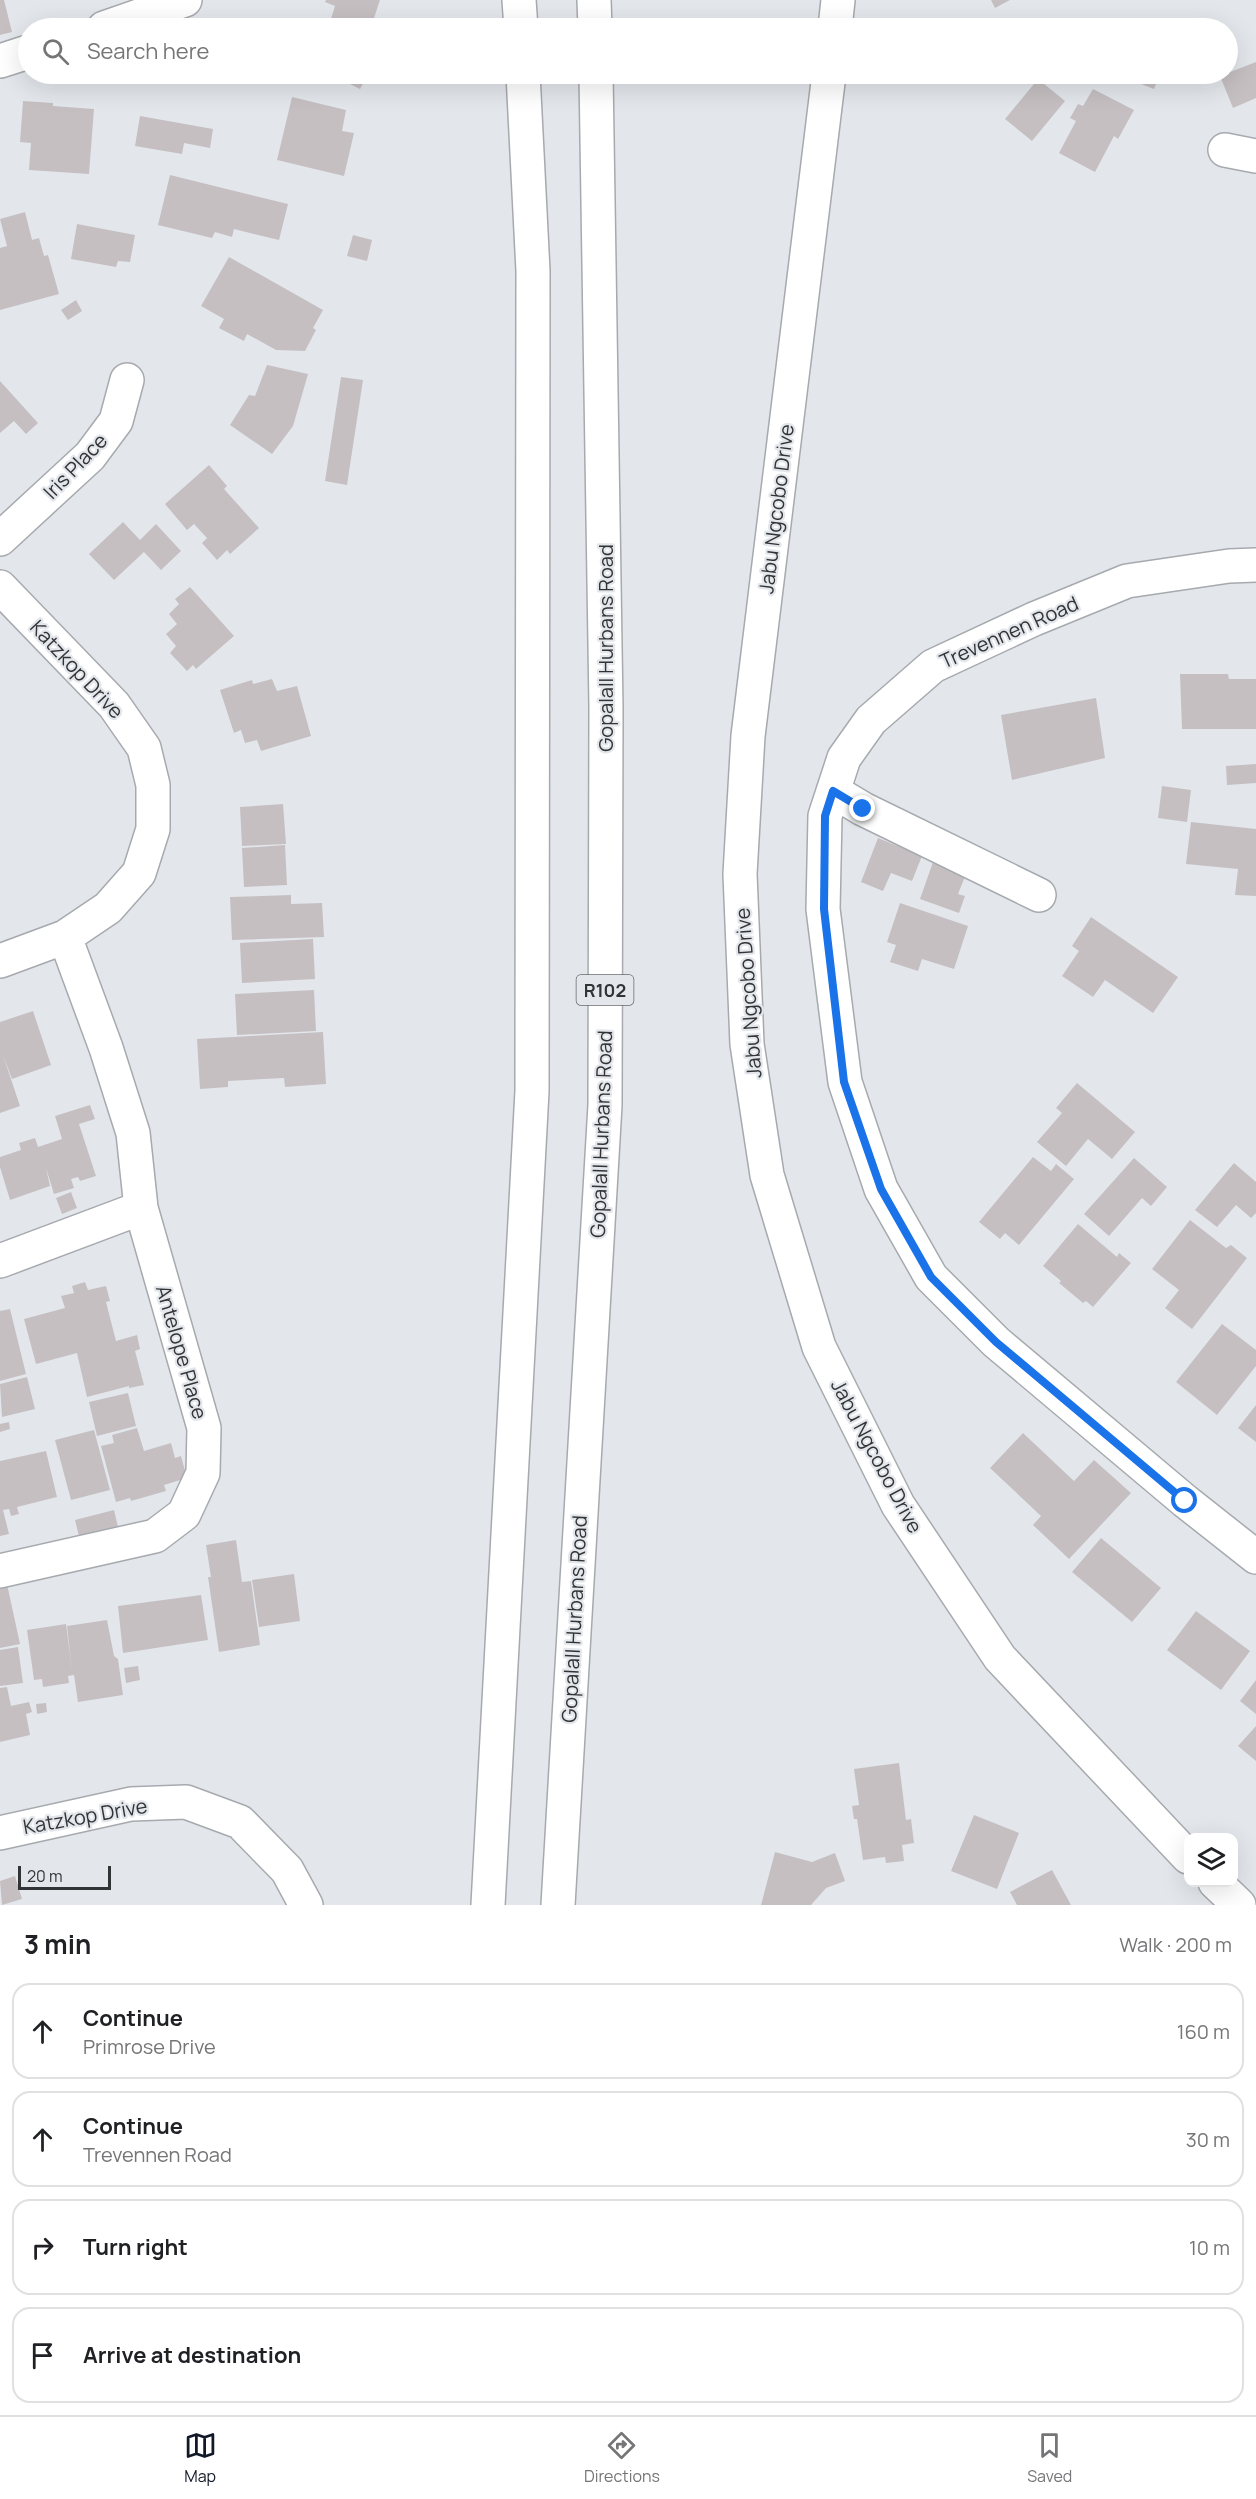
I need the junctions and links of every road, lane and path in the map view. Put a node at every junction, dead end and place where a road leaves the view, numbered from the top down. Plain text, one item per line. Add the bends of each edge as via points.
1 (185, 0) edge
2 (519, 0) edge
3 (594, 0) edge
4 (838, 0) edge
5 (133, 18) edge
6 (520, 18) edge
7 (595, 18) edge
8 (836, 18) edge
9 (18, 55) edge
10 (0, 61) edge
11 (524, 84) edge
12 (596, 84) edge
13 (828, 84) edge
14 (127, 380) dead end
15 (0, 539) edge
16 (1256, 565) edge
17 (0, 587) edge
18 (833, 791) junction
19 (1039, 895) dead end
20 (65, 937) junction
21 (0, 961) edge
22 (141, 1208) junction
23 (0, 1261) edge
24 (1256, 1557) edge
25 (0, 1571) edge
26 (0, 1833) edge
27 (1184, 1853) edge
28 (1220, 1887) edge
29 (306, 1905) edge
30 (488, 1905) edge
31 (558, 1905) edge
32 (1239, 1905) edge

1 - 5 main road
2 - 6 main road
3 - 7 main road
4 - 8 main road
9 - 10 main road
11 - 30 main road via 533,271 531,1092
12 - 31 main road, Gopalall Hurbans Road / R102 via 606,708 605,1105
13 - 27 main road, Jabu Ngcobo Drive via 748,736 741,862 747,1044 767,1175 819,1347 898,1505 1000,1658
14 - 15 main road, Iris Place via 116,421 90,456
16 - 18 main road, Trevennen Road via 1127,581 933,666 871,720 844,758
17 - 20 main road, Katzkop Drive via 114,705 144,748 153,785 153,829 139,873 108,908
18 - 19 main road
18 - 24 main road, Trevennen Road via 825,816 824,909 844,1082 881,1189 931,1277 996,1342
20 - 21 main road, Katzkop Drive
20 - 22 main road, Antelope Place via 133,1133
22 - 23 main road
22 - 25 main road, Antelope Place via 204,1428 203,1473 184,1514 155,1536
26 - 29 main road, Katzkop Drive via 130,1804 186,1802 240,1822 287,1870
28 - 32 main road

